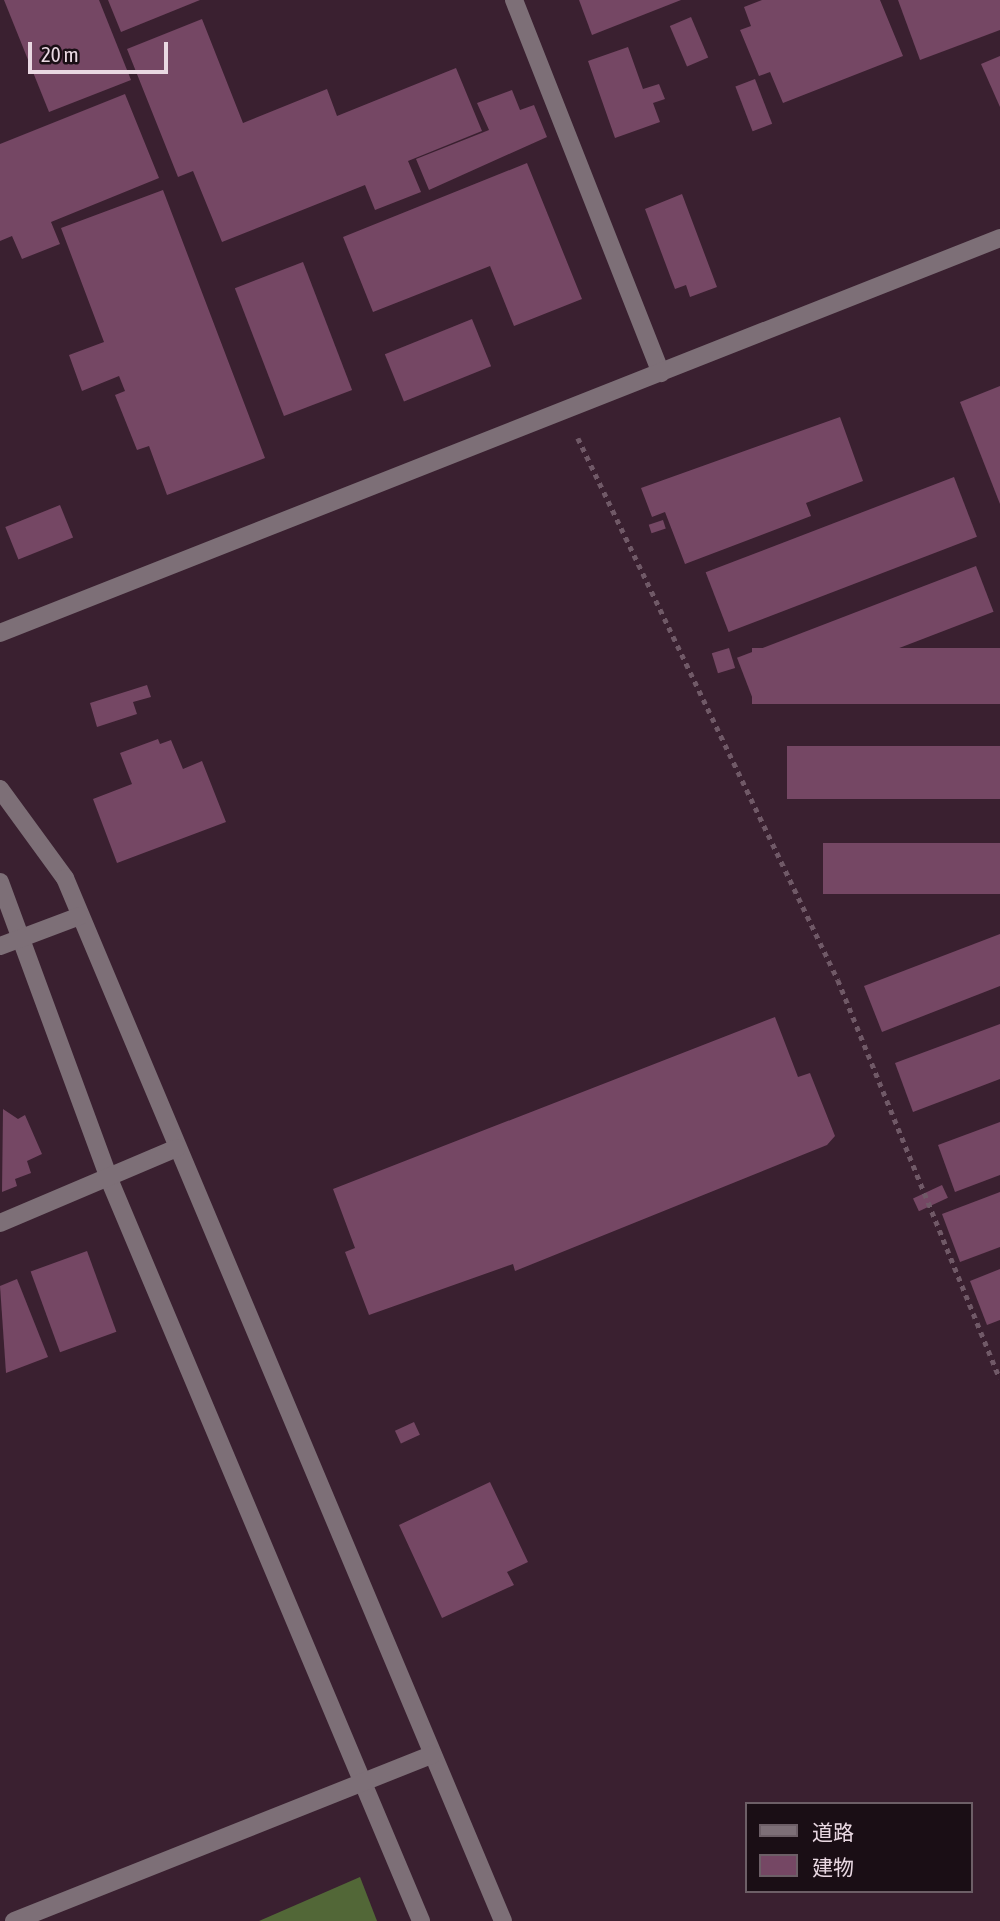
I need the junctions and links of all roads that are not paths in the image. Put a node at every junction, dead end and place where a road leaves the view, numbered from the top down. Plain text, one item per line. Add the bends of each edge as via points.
1 (514, 0) edge
2 (1000, 237) edge
3 (661, 373) junction
4 (0, 633) edge
5 (0, 789) edge
6 (0, 882) edge
7 (80, 916) junction
8 (23, 938) junction
9 (0, 946) edge
10 (177, 1148) junction
11 (109, 1179) junction
12 (0, 1223) edge
13 (432, 1755) junction
14 (365, 1784) junction
15 (13, 1921) edge
16 (421, 1921) edge
17 (503, 1921) edge

1 - 3 street
2 - 3 street
3 - 4 street via 563,406
5 - 7 street via 65,878
6 - 8 street
7 - 8 street
7 - 10 street
8 - 9 street
8 - 11 street
10 - 11 street
10 - 13 street
11 - 12 street
11 - 14 street
13 - 14 street
13 - 17 street
14 - 15 street
14 - 16 street

